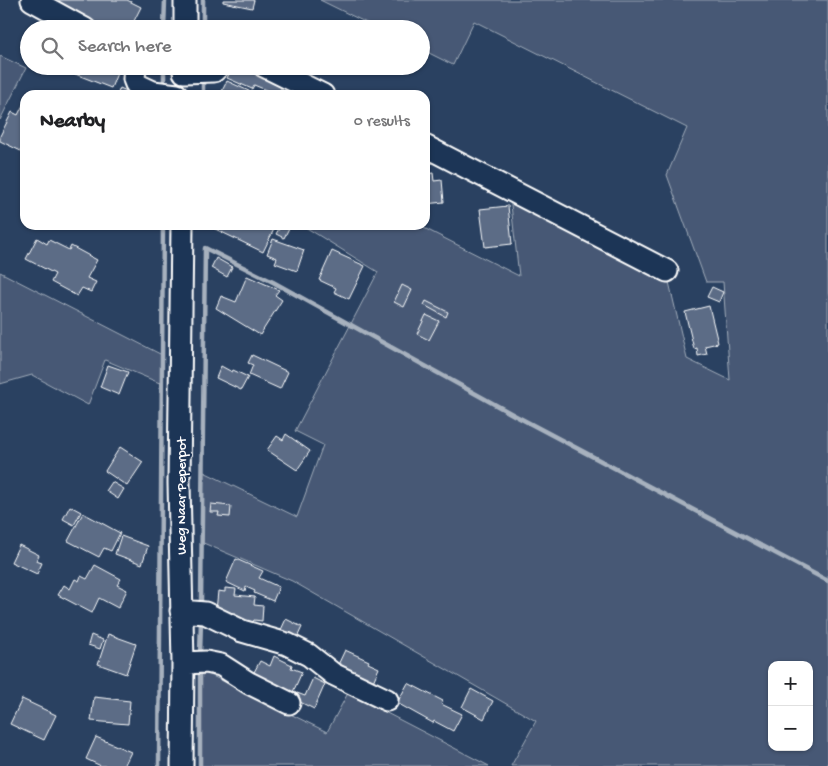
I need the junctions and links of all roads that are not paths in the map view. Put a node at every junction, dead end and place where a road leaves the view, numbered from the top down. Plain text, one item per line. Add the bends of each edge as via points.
1 (32, 0) edge
2 (185, 0) edge
3 (69, 20) edge
4 (185, 20) edge
5 (134, 75) edge
6 (184, 75) edge
7 (282, 75) edge
8 (149, 90) edge
9 (184, 90) edge
10 (313, 90) edge
11 (430, 149) edge
12 (182, 230) edge
13 (666, 271) dead end
14 (181, 611) junction
15 (183, 663) junction
16 (387, 700) dead end
17 (289, 703) dead end
18 (182, 766) edge

1 - 3 street
2 - 4 street
5 - 8 street via 136,84
6 - 9 street
7 - 10 street
11 - 13 street
12 - 14 street, Weg Naar Peperpot
14 - 15 street, Weg Naar Peperpot
14 - 16 street via 206,613 242,630 287,644 309,655 333,674
15 - 17 street via 221,665
15 - 18 street, Weg Naar Peperpot

